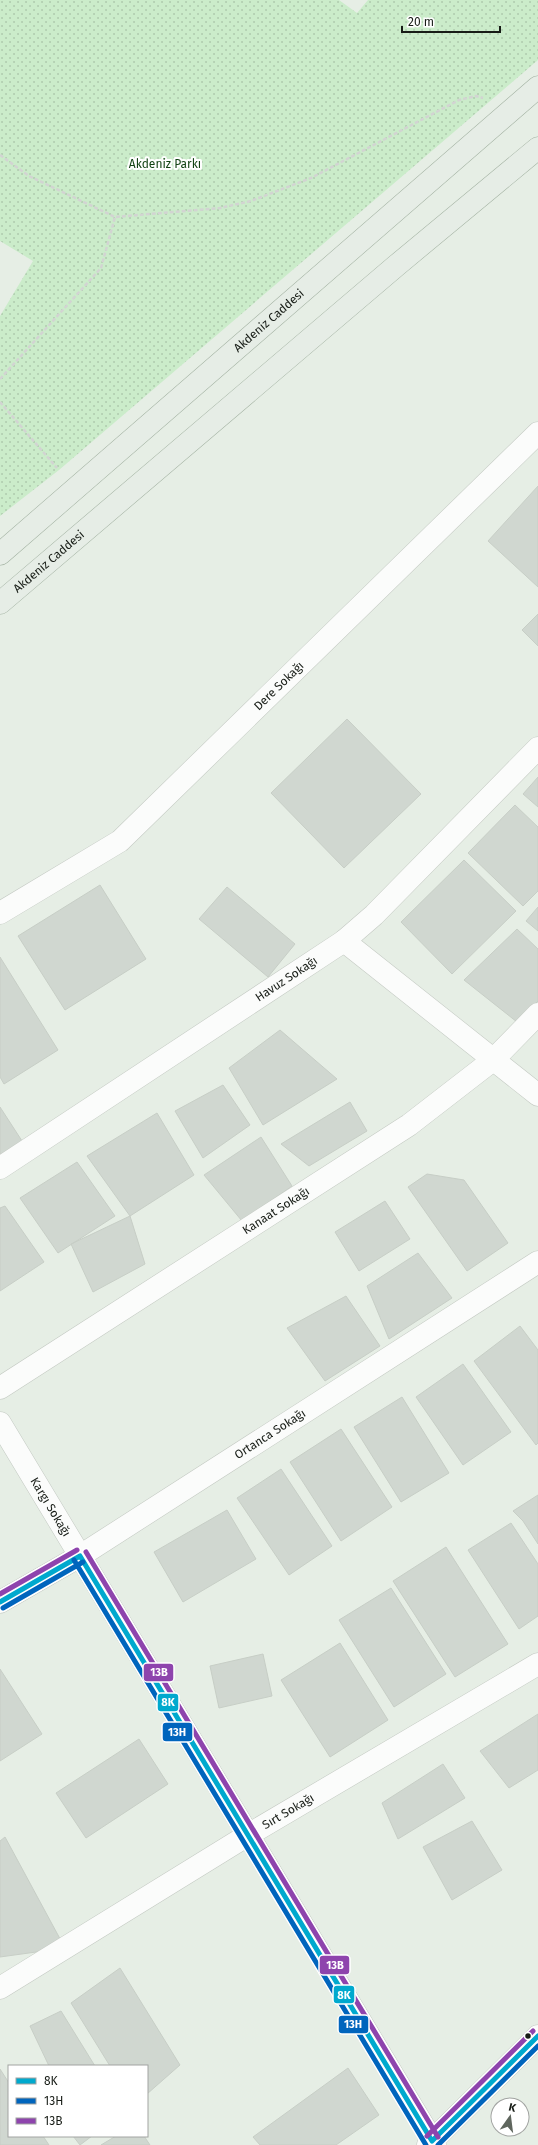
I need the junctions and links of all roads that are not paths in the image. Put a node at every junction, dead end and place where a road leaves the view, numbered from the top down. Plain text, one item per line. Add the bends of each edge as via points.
1 (538, 87) edge
2 (538, 148) edge
3 (538, 433) edge
4 (0, 554) edge
5 (0, 604) edge
6 (538, 748) edge
7 (0, 913) edge
8 (344, 941) junction
9 (538, 1014) edge
10 (493, 1060) junction
11 (538, 1095) edge
12 (0, 1168) edge
13 (538, 1262) edge
14 (0, 1388) edge
15 (0, 1423) edge
16 (80, 1556) junction
17 (0, 1602) edge
18 (538, 1664) edge
19 (248, 1835) junction
20 (0, 1988) edge
21 (538, 2036) edge
22 (430, 2144) edge

1 - 4 main road, Akdeniz Caddesi
2 - 5 main road, Akdeniz Caddesi
3 - 7 street, Dere Sokağı via 120,841
6 - 8 street, Havuz Sokağı via 374,915
8 - 10 street
8 - 12 street, Havuz Sokağı
9 - 10 street, Kanaat Sokağı
10 - 11 street
10 - 14 street, Kanaat Sokağı via 409,1125
13 - 16 street, Ortanca Sokağı
15 - 16 street, Kargı Sokağı
16 - 17 street, Ortanca Sokağı
16 - 19 street, Kargı Sokağı
18 - 19 street, Sırt Sokağı
19 - 20 street, Sırt Sokağı
19 - 22 street, Kargı Sokağı
21 - 22 street

